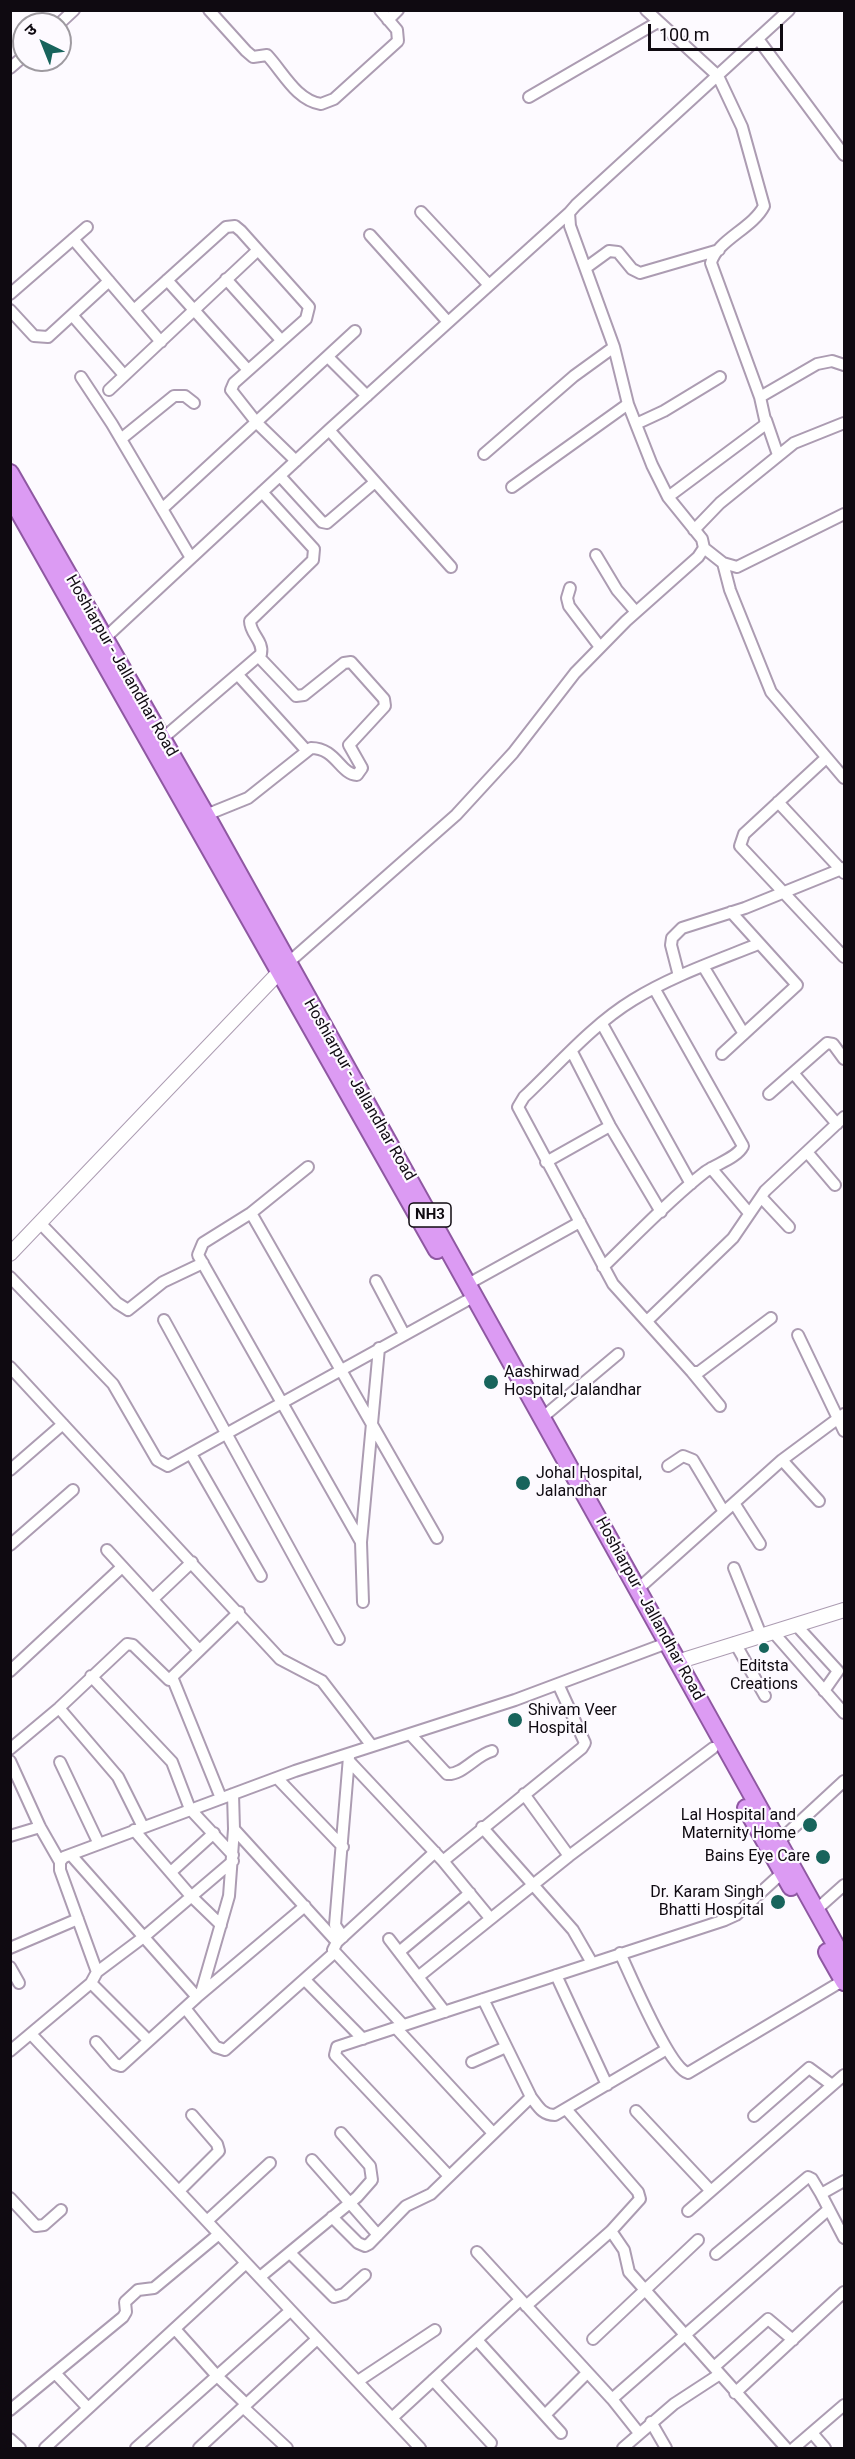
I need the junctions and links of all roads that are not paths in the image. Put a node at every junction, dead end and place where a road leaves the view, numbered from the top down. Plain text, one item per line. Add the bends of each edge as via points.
1 (209, 10) edge
2 (380, 10) edge
3 (399, 10) edge
4 (646, 10) edge
5 (784, 12) edge
6 (388, 20) junction
7 (658, 22) junction
8 (758, 39) junction
9 (718, 76) junction
10 (530, 97) dead end
11 (844, 155) edge
12 (422, 212) dead end
13 (569, 213) junction
14 (87, 226) dead end
15 (370, 235) dead end
16 (73, 239) junction
17 (720, 249) junction
18 (258, 250) junction
19 (587, 267) junction
20 (226, 279) junction
21 (167, 280) junction
22 (109, 281) junction
23 (489, 285) junction
24 (10, 294) edge
25 (10, 310) edge
26 (134, 310) junction
27 (194, 310) junction
28 (72, 315) junction
29 (448, 322) junction
30 (355, 332) dead end
31 (281, 340) junction
32 (161, 342) junction
33 (614, 347) junction
34 (328, 357) junction
35 (844, 365) edge
36 (248, 370) junction
37 (124, 375) junction
38 (81, 377) dead end
39 (720, 377) dead end
40 (109, 390) dead end
41 (367, 396) junction
42 (760, 397) junction
43 (194, 403) dead end
44 (628, 404) junction
45 (766, 420) junction
46 (257, 423) junction
47 (844, 423) edge
48 (636, 424) junction
49 (329, 430) junction
50 (121, 439) junction
51 (484, 454) dead end
52 (778, 454) junction
53 (296, 462) junction
54 (10, 473) edge
55 (280, 476) junction
56 (375, 482) junction
57 (512, 487) dead end
58 (262, 492) junction
59 (10, 496) edge
60 (668, 497) junction
61 (162, 509) junction
62 (844, 514) edge
63 (694, 530) junction
64 (704, 548) junction
65 (596, 555) dead end
66 (191, 558) junction
67 (723, 563) junction
68 (451, 567) dead end
69 (570, 588) dead end
70 (636, 612) junction
71 (105, 638) junction
72 (600, 647) junction
73 (260, 657) junction
74 (238, 675) junction
75 (162, 739) junction
76 (306, 750) junction
77 (350, 751) junction
78 (337, 758) junction
79 (826, 758) junction
80 (843, 772) edge
81 (778, 802) junction
82 (206, 815) junction
83 (843, 870) edge
84 (783, 892) junction
85 (731, 912) junction
86 (758, 944) junction
87 (844, 957) edge
88 (704, 966) junction
89 (283, 968) junction
90 (679, 976) junction
91 (654, 988) junction
92 (602, 1024) junction
93 (744, 1034) junction
94 (572, 1052) junction
95 (722, 1054) dead end
96 (844, 1059) edge
97 (793, 1072) junction
98 (769, 1094) dead end
99 (841, 1120) edge
100 (610, 1126) junction
101 (807, 1152) junction
102 (546, 1162) junction
103 (308, 1167) dead end
104 (711, 1168) junction
105 (691, 1184) junction
106 (836, 1185) dead end
107 (761, 1197) junction
108 (661, 1212) junction
109 (251, 1213) junction
110 (749, 1213) junction
111 (580, 1222) junction
112 (40, 1223) junction
113 (789, 1227) dead end
114 (10, 1254) edge
115 (202, 1263) junction
116 (603, 1267) junction
117 (10, 1277) edge
118 (376, 1281) dead end
119 (467, 1293) junction
120 (771, 1318) dead end
121 (164, 1320) dead end
122 (647, 1322) junction
123 (404, 1334) junction
124 (798, 1335) dead end
125 (380, 1348) junction
126 (618, 1354) dead end
127 (10, 1367) edge
128 (339, 1369) junction
129 (692, 1372) junction
130 (282, 1403) junction
131 (720, 1406) dead end
132 (543, 1417) junction
133 (841, 1417) edge
134 (63, 1424) junction
135 (374, 1428) junction
136 (844, 1431) edge
137 (225, 1434) junction
138 (191, 1454) junction
139 (782, 1460) junction
140 (668, 1466) dead end
141 (10, 1470) edge
142 (74, 1490) dead end
143 (819, 1501) dead end
144 (734, 1503) junction
145 (724, 1512) junction
146 (437, 1538) dead end
147 (362, 1542) junction
148 (760, 1544) dead end
149 (10, 1545) edge
150 (107, 1550) dead end
151 (192, 1562) junction
152 (122, 1567) junction
153 (734, 1568) dead end
154 (261, 1576) dead end
155 (638, 1589) junction
156 (153, 1599) junction
157 (363, 1602) dead end
158 (238, 1612) junction
159 (842, 1614) edge
160 (796, 1625) junction
161 (767, 1633) junction
162 (339, 1639) dead end
163 (735, 1643) junction
164 (662, 1645) junction
165 (199, 1650) junction
166 (677, 1662) junction
167 (10, 1671) edge
168 (91, 1676) junction
169 (172, 1677) junction
170 (682, 1682) junction
171 (558, 1684) junction
172 (824, 1691) junction
173 (765, 1696) dead end
174 (843, 1707) edge
175 (59, 1708) junction
176 (410, 1734) junction
177 (372, 1746) junction
178 (10, 1749) edge
179 (713, 1749) junction
180 (492, 1751) dead end
181 (349, 1757) junction
182 (10, 1761) edge
183 (60, 1762) dead end
184 (277, 1778) junction
185 (844, 1781) edge
186 (233, 1794) junction
187 (524, 1794) junction
188 (221, 1798) junction
189 (190, 1809) junction
190 (40, 1827) junction
191 (482, 1827) junction
192 (138, 1829) junction
193 (234, 1829) junction
194 (214, 1833) junction
195 (10, 1836) edge
196 (778, 1842) junction
197 (99, 1844) junction
198 (343, 1847) junction
199 (71, 1855) junction
200 (439, 1856) junction
201 (569, 1856) junction
202 (233, 1858) junction
203 (60, 1862) junction
204 (171, 1872) junction
205 (782, 1873) junction
206 (533, 1884) junction
207 (844, 1885) edge
208 (470, 1893) junction
209 (190, 1896) junction
210 (305, 1906) junction
211 (816, 1910) junction
212 (490, 1918) junction
213 (78, 1919) junction
214 (220, 1925) junction
215 (145, 1936) junction
216 (389, 1939) dead end
217 (338, 1944) junction
218 (10, 1948) edge
219 (399, 1952) junction
220 (620, 1953) junction
221 (844, 1960) edge
222 (592, 1963) junction
223 (10, 1967) edge
224 (97, 1972) junction
225 (556, 1975) junction
226 (418, 1977) junction
227 (306, 1981) junction
228 (844, 1981) edge
229 (19, 1983) dead end
230 (91, 1983) junction
231 (199, 1995) junction
232 (483, 1999) junction
233 (185, 2008) junction
234 (445, 2012) junction
235 (399, 2027) junction
236 (31, 2034) junction
237 (363, 2039) junction
238 (148, 2040) junction
239 (96, 2042) dead end
240 (506, 2047) junction
241 (667, 2049) junction
242 (10, 2051) edge
243 (472, 2062) dead end
244 (844, 2075) edge
245 (607, 2085) junction
246 (832, 2085) junction
247 (531, 2097) junction
248 (566, 2109) junction
249 (636, 2111) dead end
250 (192, 2115) dead end
251 (754, 2116) dead end
252 (492, 2132) junction
253 (341, 2133) dead end
254 (312, 2160) dead end
255 (270, 2163) dead end
256 (449, 2176) junction
257 (844, 2181) edge
258 (710, 2190) junction
259 (179, 2191) junction
260 (821, 2194) junction
261 (10, 2198) edge
262 (348, 2204) junction
263 (828, 2209) junction
264 (61, 2210) dead end
265 (688, 2211) dead end
266 (332, 2217) junction
267 (207, 2221) junction
268 (611, 2231) junction
269 (219, 2234) junction
270 (378, 2235) junction
271 (844, 2238) edge
272 (698, 2240) dead end
273 (477, 2252) dead end
274 (290, 2253) junction
275 (717, 2254) dead end
276 (246, 2263) junction
277 (365, 2275) dead end
278 (260, 2277) junction
279 (644, 2291) junction
280 (844, 2292) edge
281 (523, 2303) junction
282 (290, 2311) junction
283 (175, 2329) junction
284 (435, 2330) dead end
285 (685, 2337) junction
286 (316, 2339) junction
287 (592, 2339) dead end
288 (477, 2340) junction
289 (793, 2340) junction
290 (717, 2371) junction
291 (55, 2373) junction
292 (587, 2373) junction
293 (217, 2376) junction
294 (433, 2380) junction
295 (358, 2381) junction
296 (735, 2393) junction
297 (612, 2399) junction
298 (245, 2405) junction
299 (844, 2405) edge
300 (88, 2408) junction
301 (10, 2410) edge
302 (545, 2415) junction
303 (392, 2418) junction
304 (651, 2422) junction
305 (561, 2433) dead end
306 (639, 2433) junction
307 (813, 2434) junction
308 (10, 2439) edge
309 (491, 2443) dead end
310 (20, 2448) edge
311 (45, 2448) edge
312 (136, 2448) edge
313 (199, 2448) edge
314 (287, 2448) edge
315 (420, 2448) edge
316 (623, 2448) edge
317 (666, 2448) edge
318 (786, 2448) edge
319 (794, 2448) edge
320 (825, 2448) edge

1 - 6 street via 253,57 267,55 299,92 321,105 334,99 398,42 397,30
2 - 6 street
3 - 6 street
4 - 7 street
5 - 8 street
7 - 9 street
7 - 10 street
8 - 9 street
8 - 11 street
9 - 13 street
9 - 17 street via 742,127 764,206 754,220
12 - 23 street
13 - 19 street via 570,226
13 - 23 street
14 - 16 street
15 - 29 street
16 - 22 street
16 - 24 street
17 - 19 street via 646,272 637,272 614,251
17 - 42 street via 711,259 711,268
18 - 20 street
18 - 21 street via 230,225
18 - 31 street via 309,307 306,319
19 - 33 street
20 - 27 street
20 - 31 street
21 - 26 street
21 - 27 street
22 - 26 street
22 - 28 street
23 - 29 street
25 - 28 street via 39,338 48,337
26 - 32 street
27 - 32 street
27 - 36 street
28 - 37 street
29 - 41 street
30 - 34 street
31 - 36 street
32 - 37 street
33 - 44 street
33 - 51 street via 574,376
34 - 41 street
34 - 46 street
35 - 42 street via 832,361 817,364
36 - 46 street via 231,390
37 - 40 street
38 - 50 street
39 - 48 street
41 - 49 street
42 - 45 street
43 - 50 street via 185,396 174,396
44 - 48 street
44 - 57 street
45 - 52 street
45 - 60 street via 761,429
46 - 53 street
46 - 61 street
47 - 52 street via 804,437
48 - 60 street
49 - 53 street
49 - 56 street
50 - 61 street
52 - 63 street
53 - 55 street
54 - 71 highway, Hoshiarpur - Jallandhar Road / NH3
55 - 56 street via 327,523
55 - 58 street
56 - 68 street
58 - 66 street
58 - 73 street via 315,554 250,621 262,646
59 - 89 highway, Hoshiarpur - Jallandhar Road / NH3
60 - 63 street
61 - 66 street
62 - 67 street via 743,565 732,567
63 - 64 street
64 - 67 street
64 - 70 street
65 - 70 street
66 - 71 street
67 - 79 street via 771,692
69 - 72 street via 569,606
70 - 72 street
71 - 75 highway, Hoshiarpur - Jallandhar Road / NH3
72 - 89 street via 479,792
73 - 74 street
73 - 77 street via 296,696 307,693 344,663 353,665 386,703 383,711 351,742
74 - 75 street
74 - 76 street
75 - 82 highway, Hoshiarpur - Jallandhar Road / NH3
76 - 78 street via 316,748
76 - 82 street via 248,798
77 - 78 street
77 - 78 street via 362,768 357,775 349,773
79 - 80 street
79 - 81 street
81 - 83 street
81 - 84 street via 744,834 740,846
82 - 89 highway, Hoshiarpur - Jallandhar Road / NH3
83 - 84 street
84 - 85 street
84 - 87 street
85 - 86 street
85 - 90 street via 682,928 672,938 671,951
86 - 88 street
86 - 93 street via 797,985
88 - 90 street
88 - 93 street
89 - 112 street
89 - 119 highway, Hoshiarpur - Jallandhar Road / NH3
90 - 91 street
91 - 92 street
91 - 104 street via 742,1146 738,1153
92 - 94 street
92 - 105 street
93 - 95 street
94 - 100 street
94 - 102 street via 518,1107
96 - 97 street via 833,1044 827,1043
97 - 98 street
97 - 99 street
99 - 101 street
100 - 102 street
100 - 108 street
101 - 106 street
101 - 107 street
102 - 111 street
103 - 109 street
104 - 105 street
104 - 110 street
105 - 108 street
107 - 110 street
107 - 113 street
108 - 116 street
109 - 115 street via 199,1247
109 - 128 street
110 - 122 street via 733,1238
111 - 116 street
111 - 119 street
112 - 114 street
112 - 115 street via 128,1310 163,1282
115 - 130 street
116 - 122 street via 618,1291
117 - 138 street via 112,1384 161,1464 168,1466
118 - 123 street
119 - 123 street
119 - 132 highway, Hoshiarpur - Jallandhar Road / NH3
119 - 164 highway, Hoshiarpur - Jallandhar Road / NH3 via 599,1538
120 - 129 street via 699,1372
121 - 137 street
122 - 129 street
123 - 125 street
124 - 133 street
125 - 128 street
125 - 135 street
126 - 132 street
127 - 134 street
128 - 130 street
128 - 135 street
129 - 131 street
130 - 137 street
130 - 147 street
132 - 155 highway, Hoshiarpur - Jallandhar Road / NH3
133 - 136 street
133 - 139 street
134 - 141 street
134 - 151 street
135 - 146 street
135 - 147 street
137 - 138 street
137 - 162 street
138 - 154 street
139 - 143 street
139 - 144 street
140 - 145 street via 683,1456 693,1460
142 - 149 street
144 - 145 street
144 - 148 street
145 - 155 street
147 - 157 street
150 - 152 street
151 - 156 street
151 - 158 street
152 - 156 street
152 - 167 street
153 - 161 street
155 - 164 highway, Hoshiarpur - Jallandhar Road / NH3
156 - 165 street
158 - 165 street
158 - 177 street via 280,1659 314,1675 329,1688
159 - 160 street
160 - 161 street
160 - 172 street via 838,1671
161 - 163 street
161 - 172 street
163 - 166 street
163 - 173 street
164 - 166 highway, Hoshiarpur - Jallandhar Road / NH3
164 - 170 highway, Hoshiarpur - Jallandhar Road / NH3
164 - 171 street
165 - 169 street
166 - 170 highway, Hoshiarpur - Jallandhar Road / NH3
168 - 169 street via 130,1643 169,1680
168 - 175 street
168 - 189 street via 172,1762
169 - 188 street
170 - 179 highway, Hoshiarpur - Jallandhar Road / NH3
170 - 196 highway, Hoshiarpur - Jallandhar Road / NH3
171 - 176 street
171 - 187 street via 585,1743 578,1753
172 - 174 street
175 - 178 street
175 - 192 street via 118,1777
176 - 177 street
176 - 180 street via 447,1774 456,1773 477,1756
177 - 181 street
179 - 201 street
179 - 205 highway, Hoshiarpur - Jallandhar Road / NH3
181 - 184 street
181 - 198 street
181 - 200 street
182 - 190 street
183 - 197 street
184 - 186 street
184 - 198 street
185 - 196 street
186 - 188 street
186 - 193 street
187 - 191 street
187 - 201 street
188 - 189 street
189 - 192 street
189 - 194 street
190 - 195 street
190 - 203 street
191 - 200 street
191 - 206 street
192 - 197 street
192 - 204 street
193 - 202 street
193 - 210 street
194 - 202 street
194 - 204 street
196 - 211 highway, Hoshiarpur - Jallandhar Road / NH3
197 - 199 street
198 - 217 street via 335,1925
199 - 203 street
199 - 215 street
200 - 208 street
200 - 217 street
201 - 206 street
202 - 209 street
202 - 214 street via 229,1896
203 - 213 street
204 - 209 street
205 - 220 street via 730,1918
205 - 228 highway, Hoshiarpur - Jallandhar Road / NH3
206 - 212 street
206 - 222 street via 573,1930
207 - 211 street
208 - 212 street
208 - 219 street
209 - 214 street
209 - 215 street
210 - 217 street
210 - 231 street
211 - 221 highway, Hoshiarpur - Jallandhar Road / NH3
212 - 226 street
213 - 218 street
213 - 224 street
214 - 231 street
215 - 224 street
215 - 231 street
216 - 219 street
217 - 227 street
217 - 235 street
219 - 226 street
220 - 222 street
220 - 241 street
222 - 225 street
223 - 229 street
224 - 230 street
225 - 232 street
225 - 245 street
226 - 234 street
227 - 233 street via 222,2051
227 - 237 street
228 - 241 street via 691,2073 684,2073
230 - 236 street
230 - 238 street
231 - 233 street
232 - 234 street
232 - 240 street
233 - 238 street
234 - 235 street
235 - 237 street
235 - 252 street
236 - 242 street
236 - 259 street
237 - 256 street via 339,2046 335,2055
238 - 239 street via 118,2066
240 - 243 street
240 - 247 street
241 - 245 street
244 - 246 street
245 - 248 street
246 - 251 street via 809,2068
246 - 258 street
247 - 248 street via 550,2115
247 - 252 street
248 - 268 street via 640,2196 639,2203
249 - 258 street
250 - 259 street via 219,2151
252 - 256 street
253 - 262 street via 370,2166 373,2176 369,2185
254 - 262 street
255 - 267 street
256 - 270 street via 427,2198 406,2206
257 - 260 street
258 - 265 street
259 - 267 street
260 - 263 street
260 - 275 street via 808,2177
261 - 264 street via 38,2227
262 - 266 street
262 - 270 street
263 - 271 street
263 - 285 street
266 - 270 street via 361,2246
266 - 274 street
267 - 269 street
268 - 279 street via 624,2250 629,2272
268 - 281 street
269 - 276 street
269 - 291 street via 153,2288 135,2292 125,2302 123,2317
272 - 279 street
273 - 281 street
274 - 277 street via 334,2297 344,2294
274 - 278 street
276 - 278 street
276 - 283 street
278 - 282 street
279 - 285 street
279 - 287 street
280 - 289 street
281 - 288 street
281 - 292 street
282 - 286 street
282 - 293 street
283 - 293 street
283 - 300 street
284 - 295 street
285 - 290 street
285 - 297 street
286 - 295 street
286 - 298 street
288 - 294 street
288 - 302 street
289 - 290 street via 768,2319
289 - 296 street
290 - 296 street
290 - 304 street
291 - 300 street
291 - 301 street
292 - 297 street
292 - 302 street
293 - 298 street
293 - 312 street
294 - 303 street
294 - 309 street
295 - 303 street
296 - 318 street
297 - 306 street
298 - 313 street
298 - 314 street
299 - 307 street
300 - 311 street
302 - 305 street
303 - 315 street
304 - 306 street
304 - 317 street
306 - 316 street
307 - 319 street
307 - 320 street
308 - 310 street

